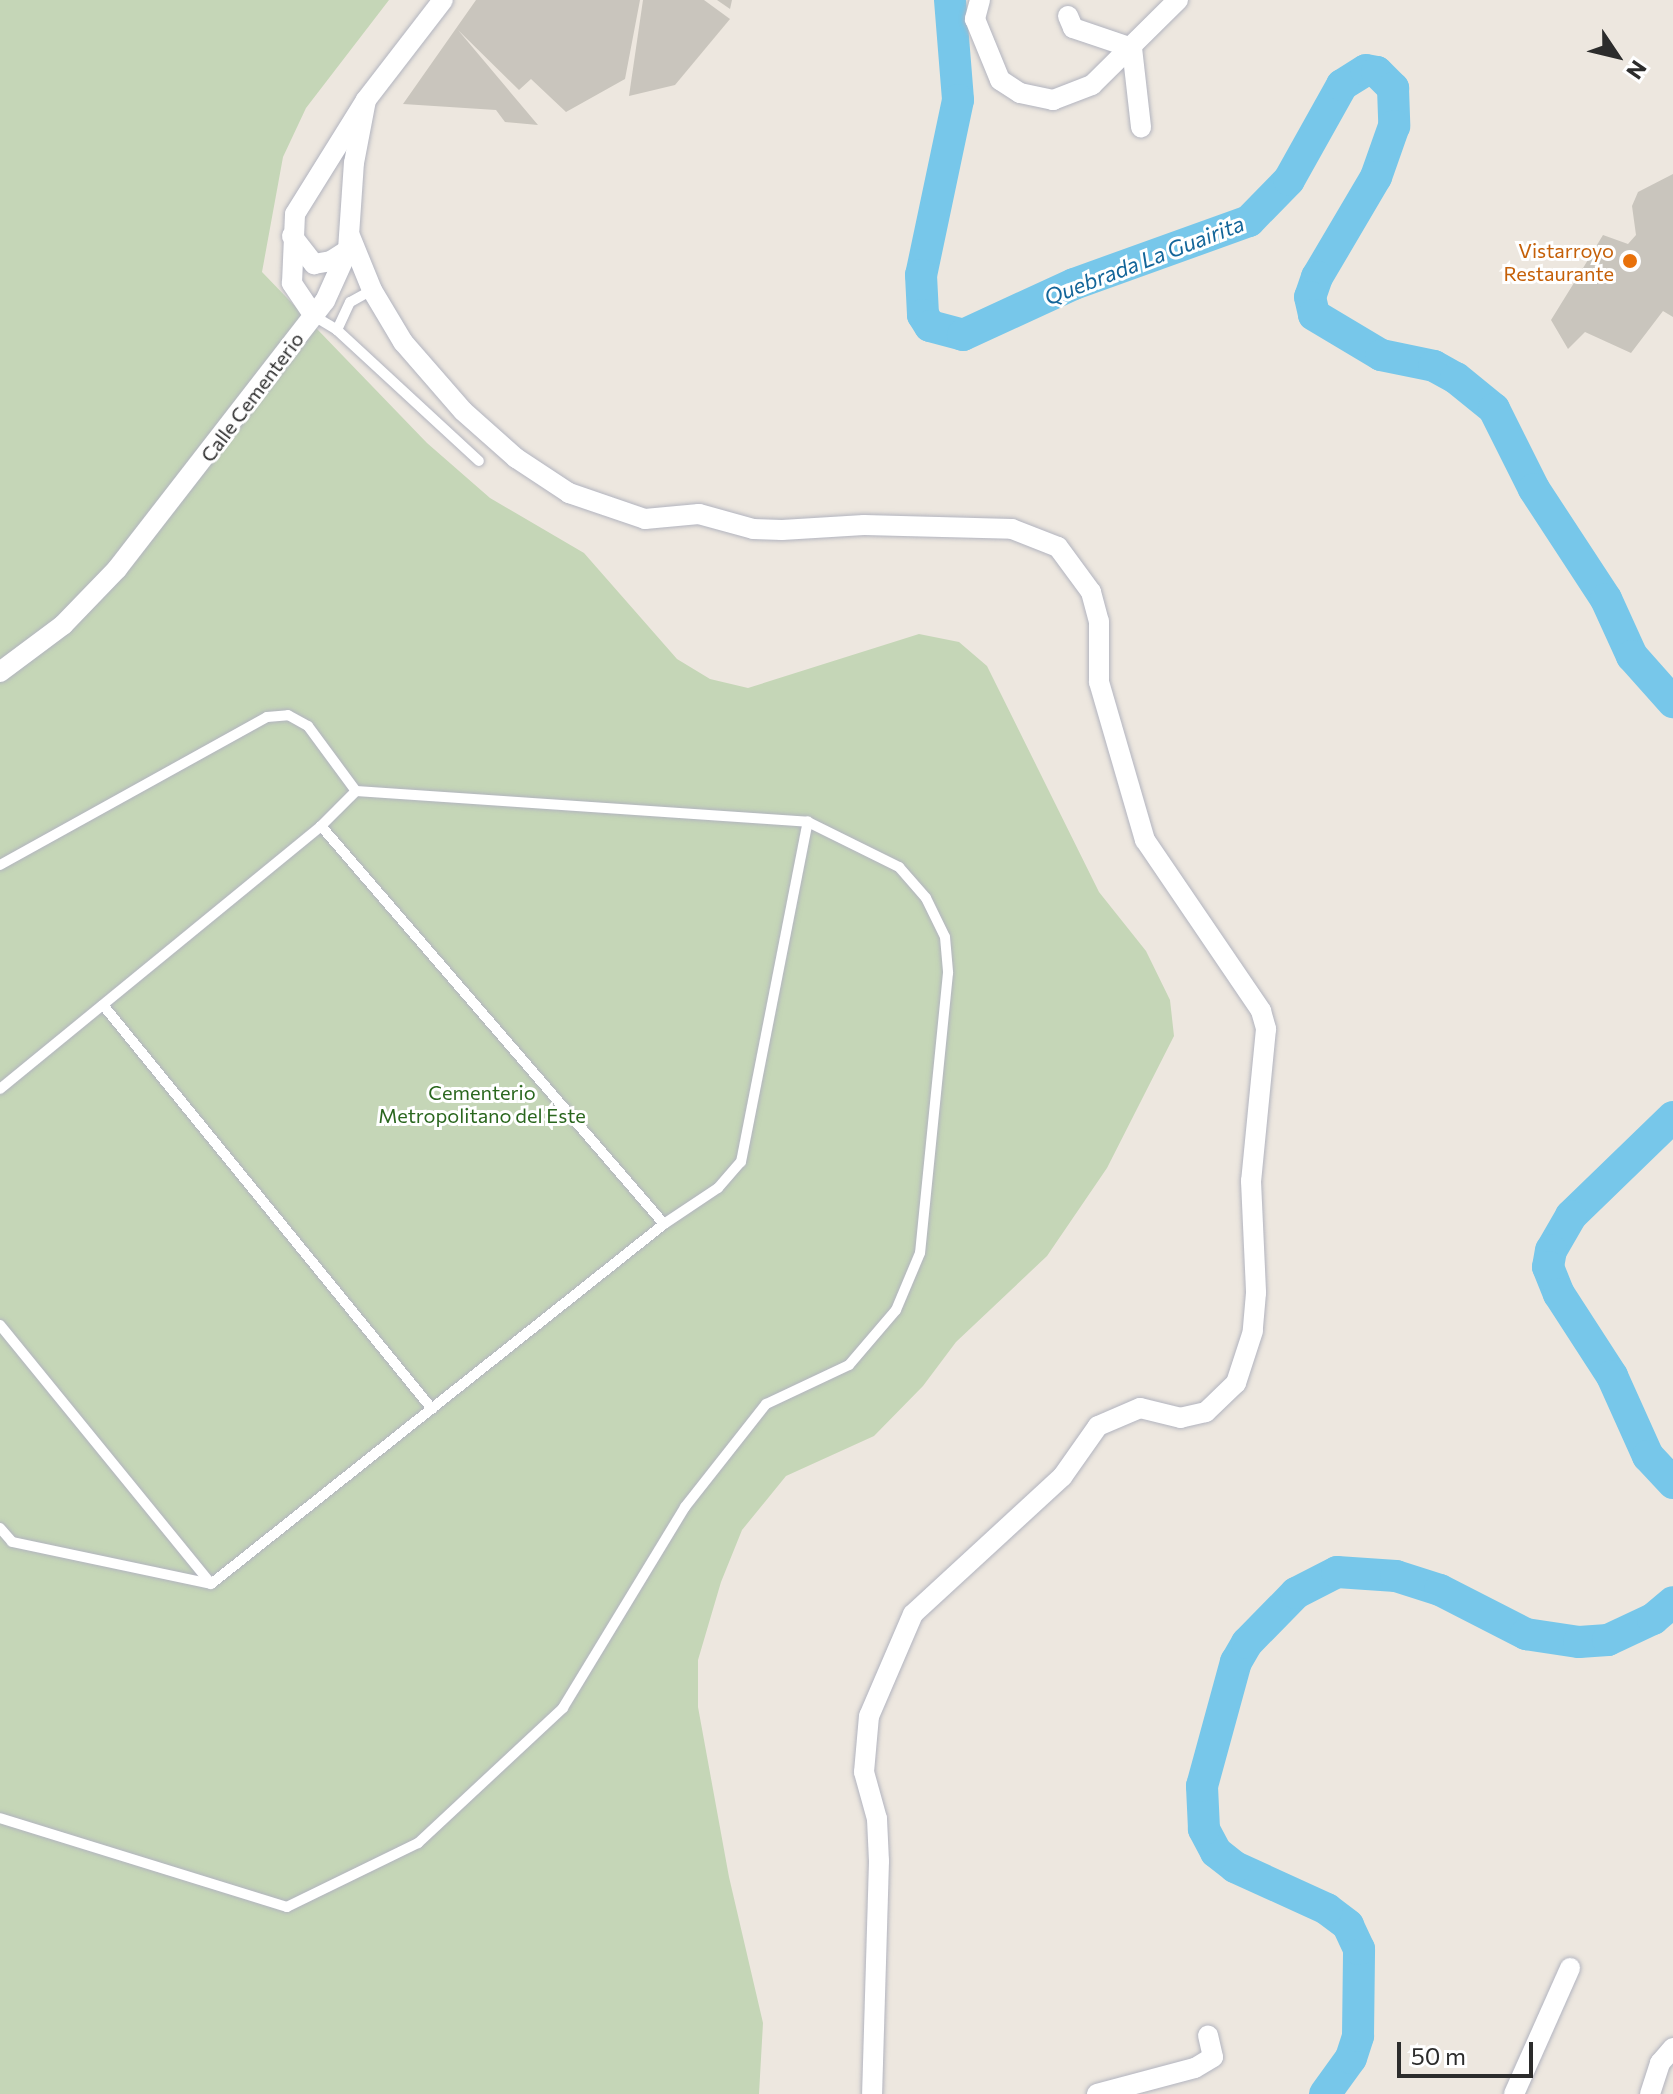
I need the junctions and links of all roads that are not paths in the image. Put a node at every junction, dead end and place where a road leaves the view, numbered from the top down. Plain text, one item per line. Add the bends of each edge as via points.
1 (443, 0) edge
2 (980, 0) edge
3 (1178, 0) edge
4 (1068, 16) dead end
5 (1132, 48) junction
6 (366, 100) junction
7 (1141, 127) dead end
8 (292, 236) junction
9 (349, 243) junction
10 (372, 290) junction
11 (314, 316) junction
12 (337, 330) junction
13 (479, 461) dead end
14 (0, 672) edge
15 (356, 791) junction
16 (808, 822) junction
17 (321, 826) junction
18 (0, 865) edge
19 (103, 1005) junction
20 (0, 1089) edge
21 (664, 1224) junction
22 (0, 1325) edge
23 (432, 1409) junction
24 (0, 1528) edge
25 (211, 1584) junction
26 (0, 1818) edge
27 (1570, 1968) dead end
28 (1208, 2036) dead end
29 (1673, 2048) edge
30 (872, 2094) edge
31 (1097, 2094) edge
32 (1514, 2094) edge
33 (1650, 2094) edge

1 - 6 street, Calle Cementerio
2 - 5 street via 975,19 1000,80 1020,93 1053,100 1092,85
3 - 5 street
4 - 5 street via 1073,28
5 - 7 street
6 - 8 street, Calle Cementerio via 295,214
6 - 9 street via 354,163
8 - 9 street via 314,264 331,261
8 - 11 street, Calle Cementerio via 292,283
9 - 10 street
9 - 11 street
10 - 12 lane via 350,302
10 - 30 street via 403,342 463,411 516,458 569,493 608,510 645,519 699,514 753,529 1012,529 1058,547 1091,592 1099,621 1099,682 1145,840 1261,1011 1266,1029 1251,1181 1253,1331 1236,1383 1206,1412 1181,1418 1140,1408 1098,1426 1062,1477 913,1614 869,1716 864,1772 877,1819 879,1861
11 - 12 lane
11 - 14 street, Calle Cementerio via 117,569 63,625
12 - 13 lane
15 - 16 lane
15 - 17 lane
15 - 18 lane via 308,726 288,715 267,717
16 - 21 lane via 741,1162 718,1188
16 - 26 lane via 899,867 926,898 945,937 948,973 920,1253 896,1310 849,1365 766,1404 685,1507 563,1708 418,1843 287,1907
17 - 19 lane
17 - 21 lane
19 - 20 lane
19 - 23 lane
21 - 23 lane
22 - 25 lane
23 - 25 lane
24 - 25 lane via 12,1542
27 - 32 street
28 - 31 street via 1213,2057 1195,2068
29 - 33 street via 1660,2063

